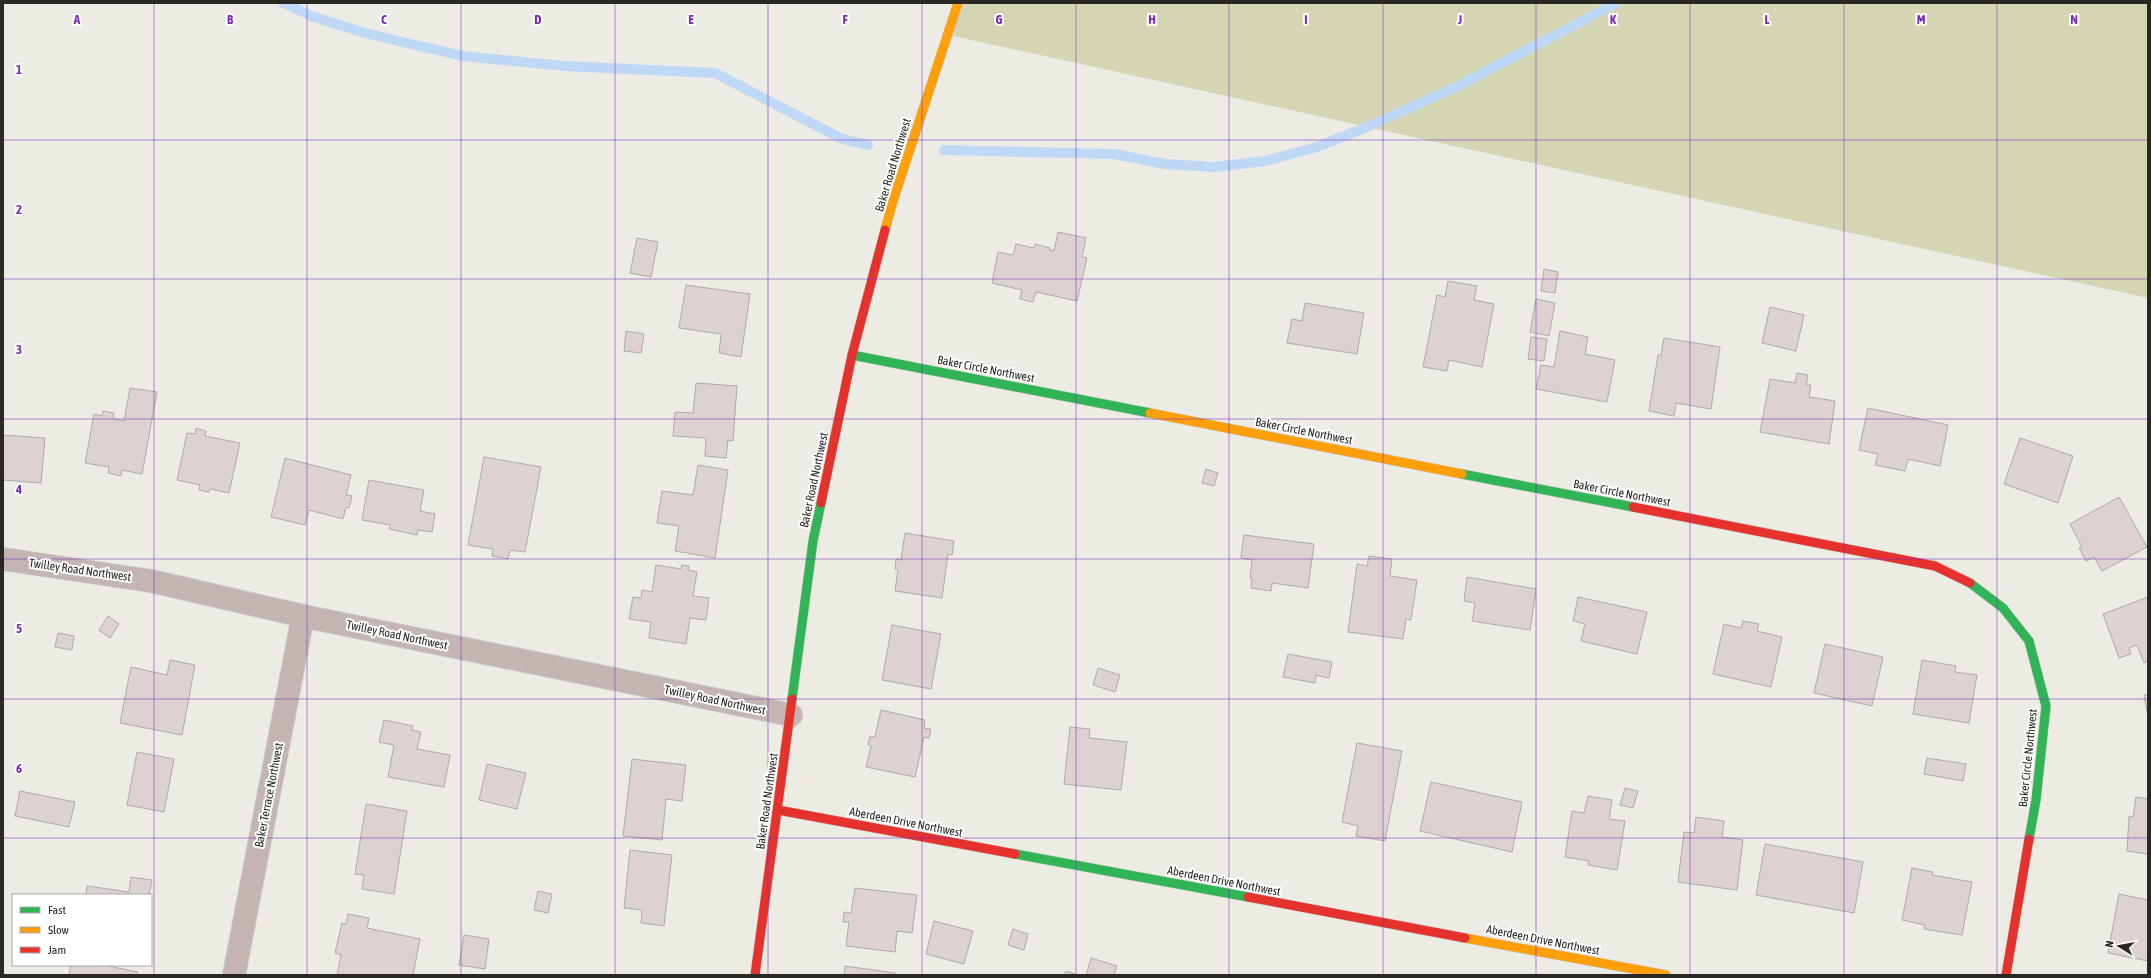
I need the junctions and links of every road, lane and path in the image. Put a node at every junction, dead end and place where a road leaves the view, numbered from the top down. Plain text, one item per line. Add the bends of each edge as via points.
1 (958, 3) edge
2 (852, 355) junction
3 (3, 559) edge
4 (303, 616) junction
5 (791, 715) junction
6 (778, 810) junction
7 (234, 975) edge
8 (755, 975) edge
9 (1666, 975) edge
10 (2006, 975) edge

1 - 2 street, Baker Road Northwest via 894,198
2 - 5 street, Baker Road Northwest via 813,541
2 - 10 street, Baker Circle Northwest via 1927,564 1967,581 2003,608 2029,641 2046,706 2036,800
3 - 4 street, Twilley Road Northwest via 151,581
4 - 5 street, Twilley Road Northwest
4 - 7 street, Baker Terrace Northwest
5 - 6 street, Baker Road Northwest
6 - 8 street, Baker Road Northwest
6 - 9 street, Aberdeen Drive Northwest

